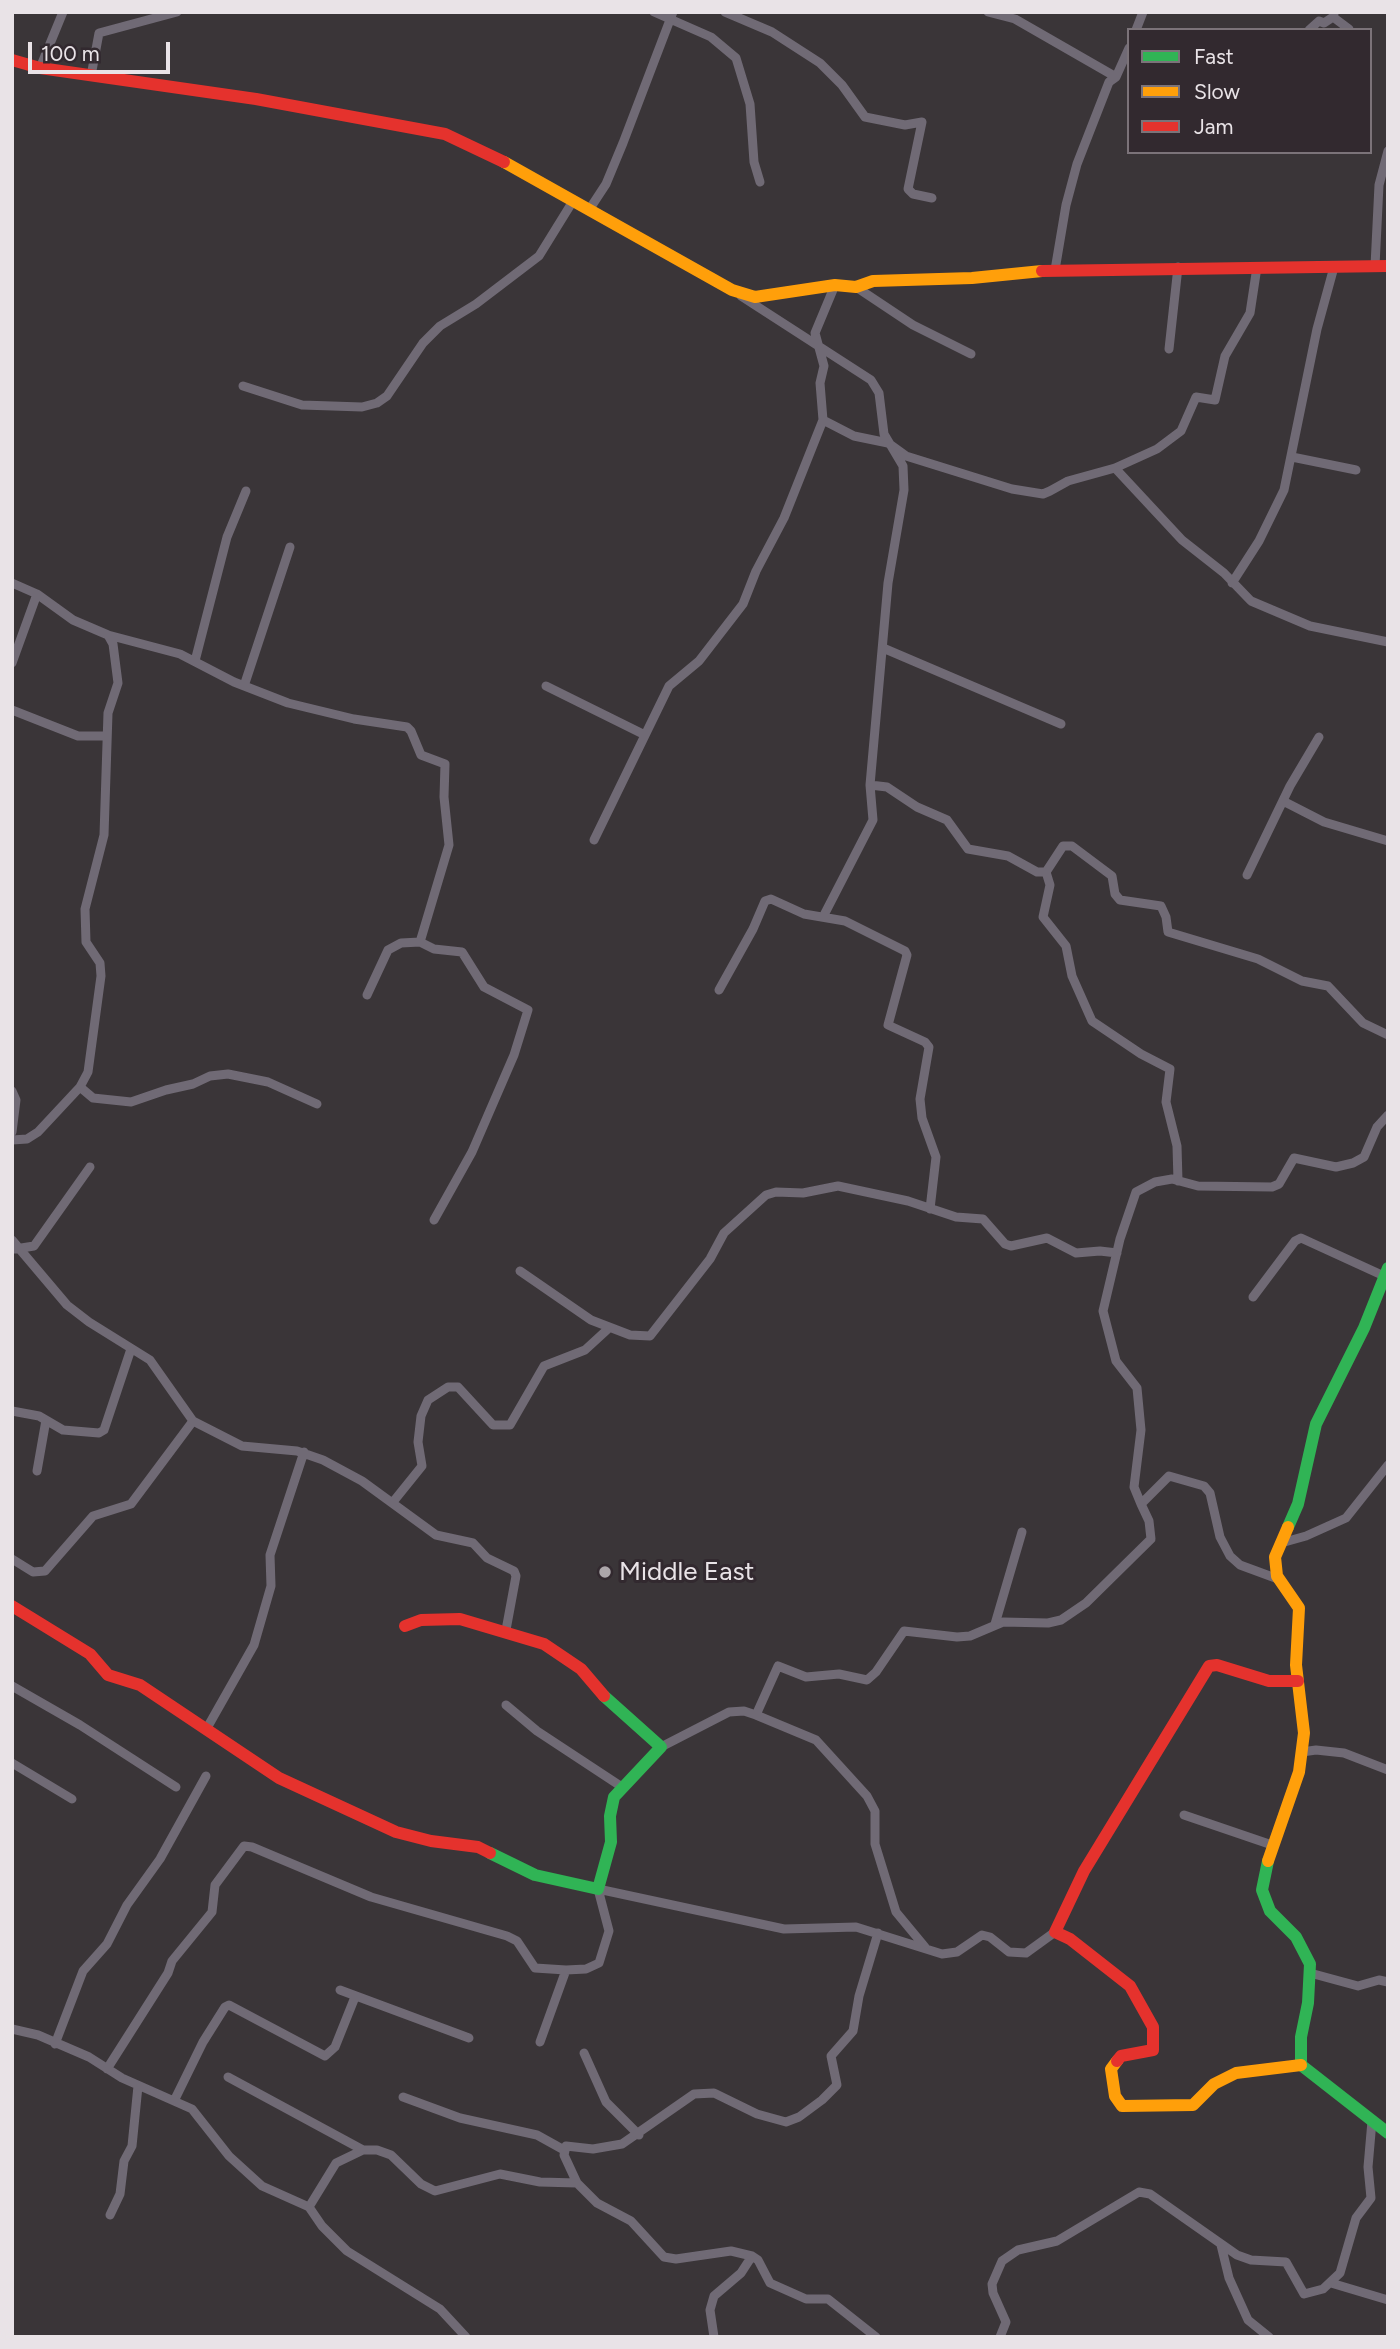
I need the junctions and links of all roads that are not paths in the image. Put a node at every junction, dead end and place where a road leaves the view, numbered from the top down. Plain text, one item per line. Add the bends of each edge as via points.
1 (62, 12) edge
2 (177, 12) edge
3 (654, 12) edge
4 (725, 12) edge
5 (988, 12) edge
6 (1334, 14) edge
7 (672, 15) edge
8 (1311, 28) edge
9 (1348, 28) edge
10 (1127, 52) edge
11 (12, 60) edge
12 (40, 68) junction
13 (91, 76) junction
14 (1116, 77) junction
15 (1388, 151) edge
16 (760, 182) dead end
17 (932, 198) dead end
18 (572, 201) junction
19 (589, 210) junction
20 (1382, 266) edge
21 (1178, 267) junction
22 (1256, 267) junction
23 (1334, 267) junction
24 (1055, 270) junction
25 (835, 285) junction
26 (856, 287) junction
27 (732, 290) junction
28 (819, 346) junction
29 (1169, 349) dead end
30 (971, 354) dead end
31 (243, 386) dead end
32 (823, 420) junction
33 (888, 443) junction
34 (1292, 457) junction
35 (1115, 468) junction
36 (1356, 470) dead end
37 (246, 491) dead end
38 (290, 547) dead end
39 (12, 583) edge
40 (1232, 583) junction
41 (37, 594) junction
42 (108, 635) junction
43 (1388, 642) edge
44 (883, 648) junction
45 (195, 661) junction
46 (12, 663) edge
47 (244, 686) junction
48 (546, 686) dead end
49 (12, 709) edge
50 (1061, 724) dead end
51 (645, 734) junction
52 (107, 736) junction
53 (1320, 737) dead end
54 (870, 785) junction
55 (1283, 800) junction
56 (594, 840) dead end
57 (1388, 841) edge
58 (1046, 872) junction
59 (1247, 876) dead end
60 (823, 917) junction
61 (421, 943) junction
62 (719, 990) dead end
63 (367, 995) dead end
64 (1388, 1035) edge
65 (80, 1087) junction
66 (12, 1091) edge
67 (317, 1104) dead end
68 (1388, 1115) edge
69 (12, 1132) edge
70 (12, 1140) edge
71 (90, 1167) dead end
72 (1178, 1181) junction
73 (930, 1209) junction
74 (434, 1220) dead end
75 (14, 1247) edge
76 (1117, 1253) junction
77 (520, 1270) dead end
78 (1386, 1272) edge
79 (1253, 1297) dead end
80 (609, 1328) junction
81 (131, 1349) junction
82 (12, 1411) edge
83 (46, 1420) junction
84 (194, 1421) junction
85 (304, 1452) junction
86 (1388, 1465) edge
87 (37, 1471) dead end
88 (393, 1502) junction
89 (1141, 1504) junction
90 (1022, 1532) dead end
91 (1281, 1543) junction
92 (12, 1559) edge
93 (1278, 1579) junction
94 (12, 1606) edge
95 (995, 1624) junction
96 (405, 1626) dead end
97 (506, 1630) junction
98 (1298, 1681) junction
99 (12, 1686) edge
100 (506, 1705) dead end
101 (756, 1715) junction
102 (207, 1728) junction
103 (661, 1747) junction
104 (1302, 1752) junction
105 (12, 1763) edge
106 (1388, 1770) edge
107 (206, 1776) dead end
108 (176, 1787) dead end
109 (622, 1787) junction
110 (72, 1799) dead end
111 (1184, 1815) dead end
112 (1272, 1845) junction
113 (598, 1889) junction
114 (1055, 1932) junction
115 (878, 1933) junction
116 (925, 1947) junction
117 (566, 1970) junction
118 (1310, 1973) junction
119 (1388, 1982) edge
120 (340, 1990) dead end
121 (355, 1997) junction
122 (12, 2029) edge
123 (469, 2038) dead end
124 (540, 2042) dead end
125 (55, 2044) junction
126 (584, 2053) dead end
127 (1301, 2064) junction
128 (107, 2069) junction
129 (228, 2077) dead end
130 (138, 2086) junction
131 (403, 2097) dead end
132 (175, 2099) junction
133 (1373, 2121) junction
134 (1388, 2133) edge
135 (639, 2135) junction
136 (363, 2150) junction
137 (564, 2150) junction
138 (577, 2183) junction
139 (309, 2207) junction
140 (110, 2215) dead end
141 (1221, 2245) junction
142 (752, 2256) junction
143 (1331, 2283) junction
144 (1388, 2300) edge
145 (466, 2337) edge
146 (714, 2337) edge
147 (876, 2337) edge
148 (1000, 2337) edge
149 (1269, 2337) edge

1 - 12 street
2 - 13 street via 99,33
3 - 7 street
4 - 17 street via 772,32 820,63 865,117 905,125 922,122 908,190
5 - 14 street via 1015,19
6 - 8 street
6 - 9 street
7 - 16 street via 711,37 739,63 750,104
7 - 19 street via 606,184
10 - 14 street
11 - 12 street
12 - 13 street
13 - 18 street via 431,130 471,144
14 - 24 street via 1109,82 1077,164
15 - 20 street via 1378,193
18 - 19 street
18 - 31 street via 539,256 440,326 387,396 377,402 362,407 302,405
19 - 27 street
20 - 23 street
21 - 22 street
21 - 24 street
21 - 29 street
22 - 23 street
22 - 35 street via 1250,313 1225,356 1215,400 1196,397 1180,432 1157,449
23 - 34 street
24 - 26 street via 873,281
25 - 26 street
25 - 27 street via 762,297
25 - 28 street via 815,333
26 - 30 street via 913,325
27 - 28 street
28 - 32 street via 824,366 820,383
28 - 33 street via 871,380
32 - 33 street via 854,436
32 - 51 street via 743,604 699,661 669,686
33 - 35 street via 906,456 1043,494 1068,481
33 - 44 street via 900,457 905,477
34 - 36 street
34 - 40 street via 1271,519
35 - 40 street via 1182,540
37 - 45 street via 228,537
38 - 47 street
39 - 41 street
40 - 43 street via 1251,601 1301,623
41 - 42 street via 73,620
41 - 46 street
42 - 45 street
42 - 52 street via 118,683 108,713
44 - 50 street
44 - 54 street
45 - 47 street
47 - 61 street via 298,706 407,727 421,755 445,764 449,845
48 - 51 street
49 - 52 street via 78,736
51 - 56 street
52 - 65 street via 104,835 85,909 86,942 100,963 101,976 88,1072
53 - 55 street
54 - 58 street via 887,787 947,820 968,849 1008,856
54 - 60 street via 872,827
55 - 57 street via 1324,822
55 - 59 street
58 - 64 street via 1063,846 1072,846 1112,876 1120,900 1161,906 1168,932 1258,959 1302,981 1328,986 1363,1023
58 - 72 street via 1051,885 1043,917 1067,949 1072,976 1092,1021 1170,1069 1166,1102 1177,1146
60 - 62 street via 765,901
60 - 73 street via 845,921 906,953 888,1025 929,1048 920,1099 936,1157
61 - 63 street via 401,943 388,950
61 - 74 street via 462,952 484,987 528,1010 472,1152
65 - 67 street via 93,1098 131,1102 228,1074 268,1082
65 - 70 street via 30,1138
66 - 69 street via 16,1100
68 - 72 street via 1377,1127 1364,1157 1353,1163 1336,1167 1294,1158 1279,1184 1258,1188
71 - 75 street via 34,1246
72 - 76 street via 1163,1180 1136,1192
73 - 76 street via 983,1219 1011,1246 1047,1238 1076,1253
73 - 80 street via 838,1186 770,1193 724,1233 654,1334 638,1336
75 - 81 street via 67,1305
76 - 89 street via 1103,1317 1117,1364 1137,1388 1141,1430 1134,1487
77 - 80 street via 582,1315
78 - 79 street via 1301,1238
78 - 91 street via 1316,1424 1298,1504
80 - 88 street via 585,1350 544,1366 510,1425 493,1425 458,1387 448,1387 428,1400 419,1431 422,1466
81 - 83 street via 104,1430 92,1434 63,1430
81 - 84 street via 150,1360
82 - 83 street
83 - 87 street
84 - 85 street via 242,1446
84 - 92 street via 131,1504 93,1516 45,1571 33,1572
85 - 88 street
85 - 102 street via 270,1555 271,1586 254,1646
86 - 91 street via 1346,1518
88 - 97 street via 436,1535 473,1543 487,1558 514,1571
89 - 93 street via 1169,1476 1199,1483 1210,1493 1220,1537 1230,1556 1240,1565
89 - 95 street via 1149,1521 1150,1539 1086,1604 1056,1622
90 - 95 street
91 - 93 street via 1275,1560
93 - 98 street via 1299,1608
94 - 102 street via 90,1654 108,1675 140,1685
95 - 101 street via 970,1636 904,1631 867,1680 839,1674 806,1677 778,1666
96 - 97 street via 421,1620 460,1619
97 - 103 street via 544,1644 571,1662
98 - 104 street via 1304,1723
98 - 114 street via 1269,1681 1209,1666 1083,1871
99 - 108 street
100 - 109 street
101 - 103 street via 729,1712
101 - 116 street via 816,1740 867,1796 875,1811 875,1843 896,1912
102 - 113 street via 279,1778 396,1832 478,1847 535,1875
103 - 109 street
104 - 106 street via 1344,1753
104 - 112 street
105 - 110 street
107 - 125 street via 107,1944 83,1971
109 - 113 street via 611,1805 611,1842
111 - 112 street
112 - 118 street via 1263,1880 1265,1900 1304,1949
113 - 115 street via 785,1929 856,1927
113 - 117 street via 609,1931 599,1963
114 - 116 street via 1018,1954 982,1935 950,1955
114 - 127 street via 1130,1986 1153,2027 1153,2050 1121,2056 1111,2069 1115,2096 1122,2106 1193,2105 1224,2077
115 - 116 street
115 - 135 street via 853,2031 831,2056 837,2085 822,2100 786,2122 714,2093 694,2094
117 - 124 street
117 - 128 street via 535,1968 517,1941 507,1936 371,1897 244,1846 215,1885 212,1912 172,1961
118 - 119 street via 1358,1986
118 - 127 street
120 - 121 street
121 - 123 street
121 - 132 street via 335,2047 324,2056 229,2005 225,2007
122 - 125 street
125 - 128 street
126 - 135 street via 606,2102
127 - 133 street
128 - 130 street
129 - 136 street
130 - 132 street
130 - 140 street via 132,2146
131 - 137 street via 460,2118 537,2135
132 - 139 street via 202,2118 229,2156 262,2186
133 - 134 street
133 - 143 street via 1368,2168 1371,2198 1356,2218 1340,2273
135 - 137 street via 612,2146 571,2145
136 - 138 street via 391,2155 435,2191 500,2174
136 - 139 street via 336,2163
137 - 138 street
138 - 142 street via 597,2203 631,2221 664,2257 731,2251
139 - 145 street via 347,2251 440,2308
141 - 143 street via 1251,2260 1286,2262 1304,2294
141 - 148 street via 1150,2194 1133,2194 1114,2210 1057,2241 1018,2250 1002,2261 992,2284 1006,2322
141 - 149 street via 1229,2278 1248,2320
142 - 146 street via 715,2296 710,2310
142 - 147 street via 770,2283 806,2299 828,2299
143 - 144 street

